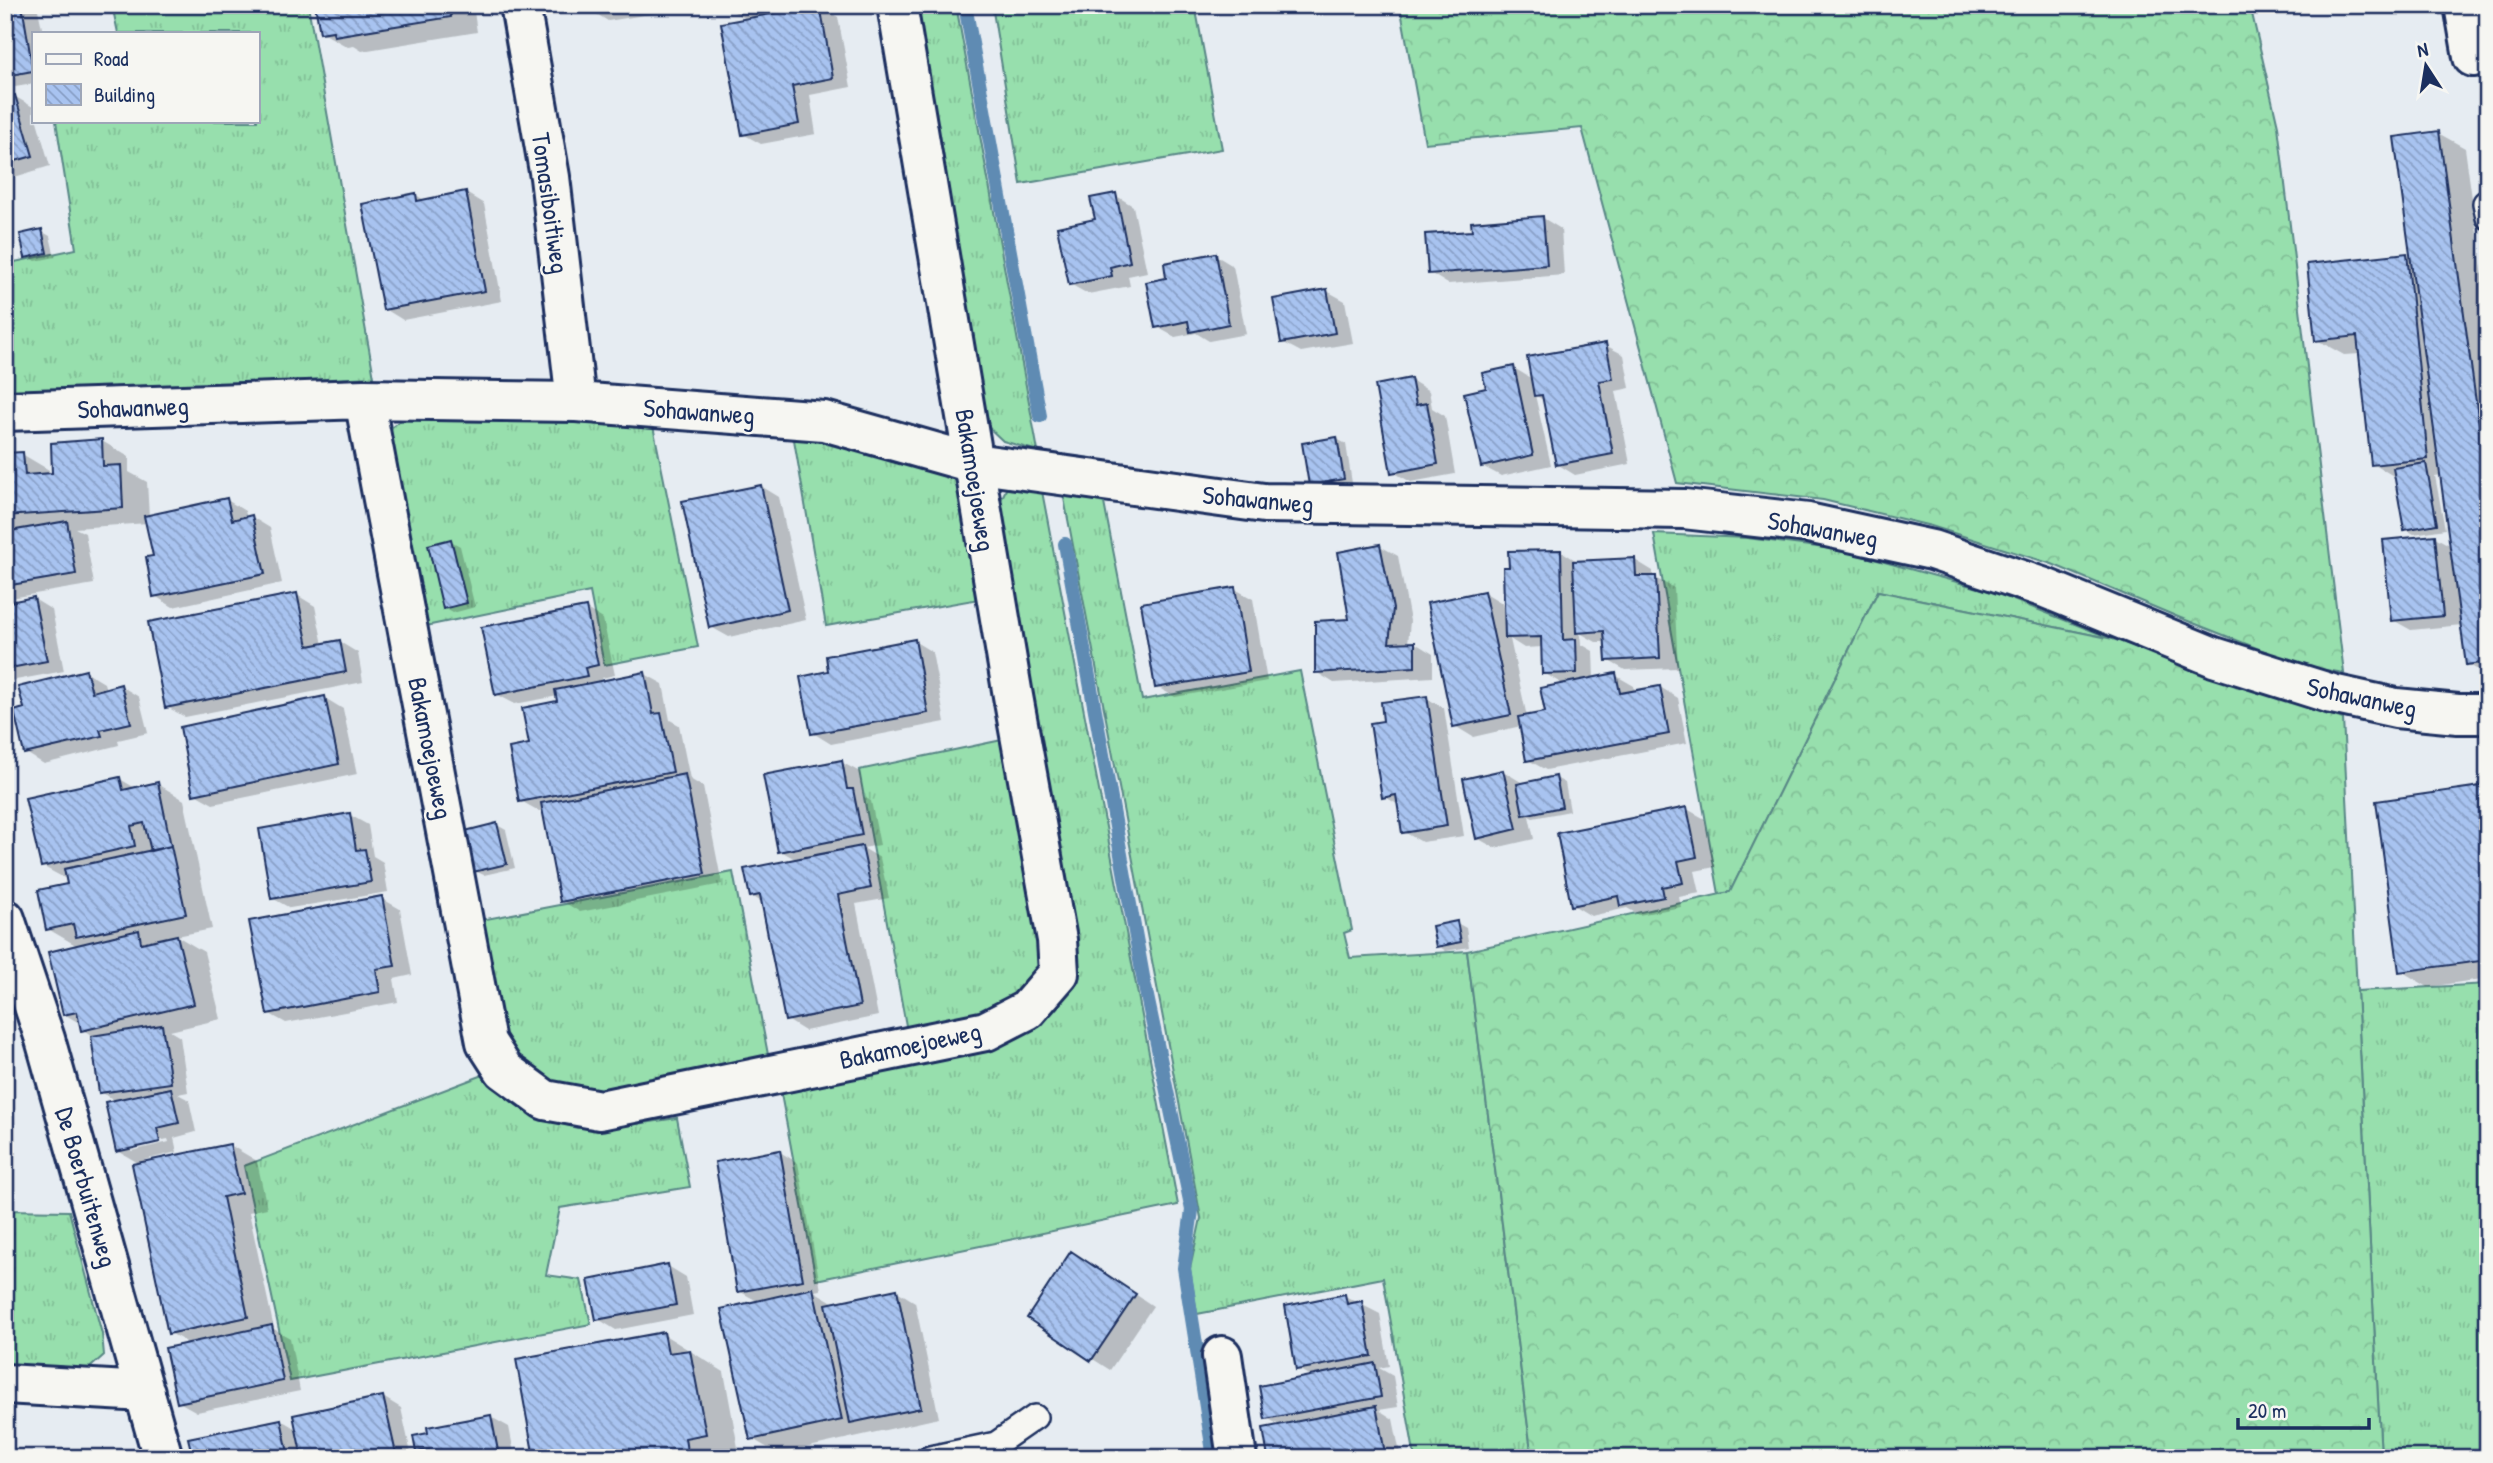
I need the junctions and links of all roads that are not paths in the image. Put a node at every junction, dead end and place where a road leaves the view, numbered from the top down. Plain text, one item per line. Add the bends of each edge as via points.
1 (520, 5) edge
2 (897, 5) edge
3 (2463, 5) edge
4 (2473, 57) dead end
5 (364, 399) junction
6 (576, 402) junction
7 (5, 411) edge
8 (973, 463) junction
9 (2488, 714) edge
10 (5, 919) edge
11 (1222, 1356) dead end
12 (5, 1384) edge
13 (145, 1392) junction
14 (1035, 1417) dead end
15 (163, 1458) edge
16 (930, 1458) edge
17 (1237, 1458) edge

1 - 6 street, Tomasiboitiweg via 550,177
2 - 8 street, Bakamoejoeweg
3 - 4 street
5 - 6 street, Sohawanweg
5 - 7 street, Sohawanweg
5 - 8 street, Bakamoejoeweg via 486,1042 504,1070 545,1101 600,1110 986,1031 1027,1010 1059,974 1057,940
6 - 8 street, Sohawanweg via 824,421
8 - 9 street, Sohawanweg via 1264,503 1684,509 1808,523 1931,550 2046,588 2214,657 2332,694 2396,708
10 - 13 street, De Boerbuitenweg via 45,1038
11 - 17 street
12 - 13 street
13 - 15 street, De Boerbuitenweg
14 - 16 lane via 996,1444

